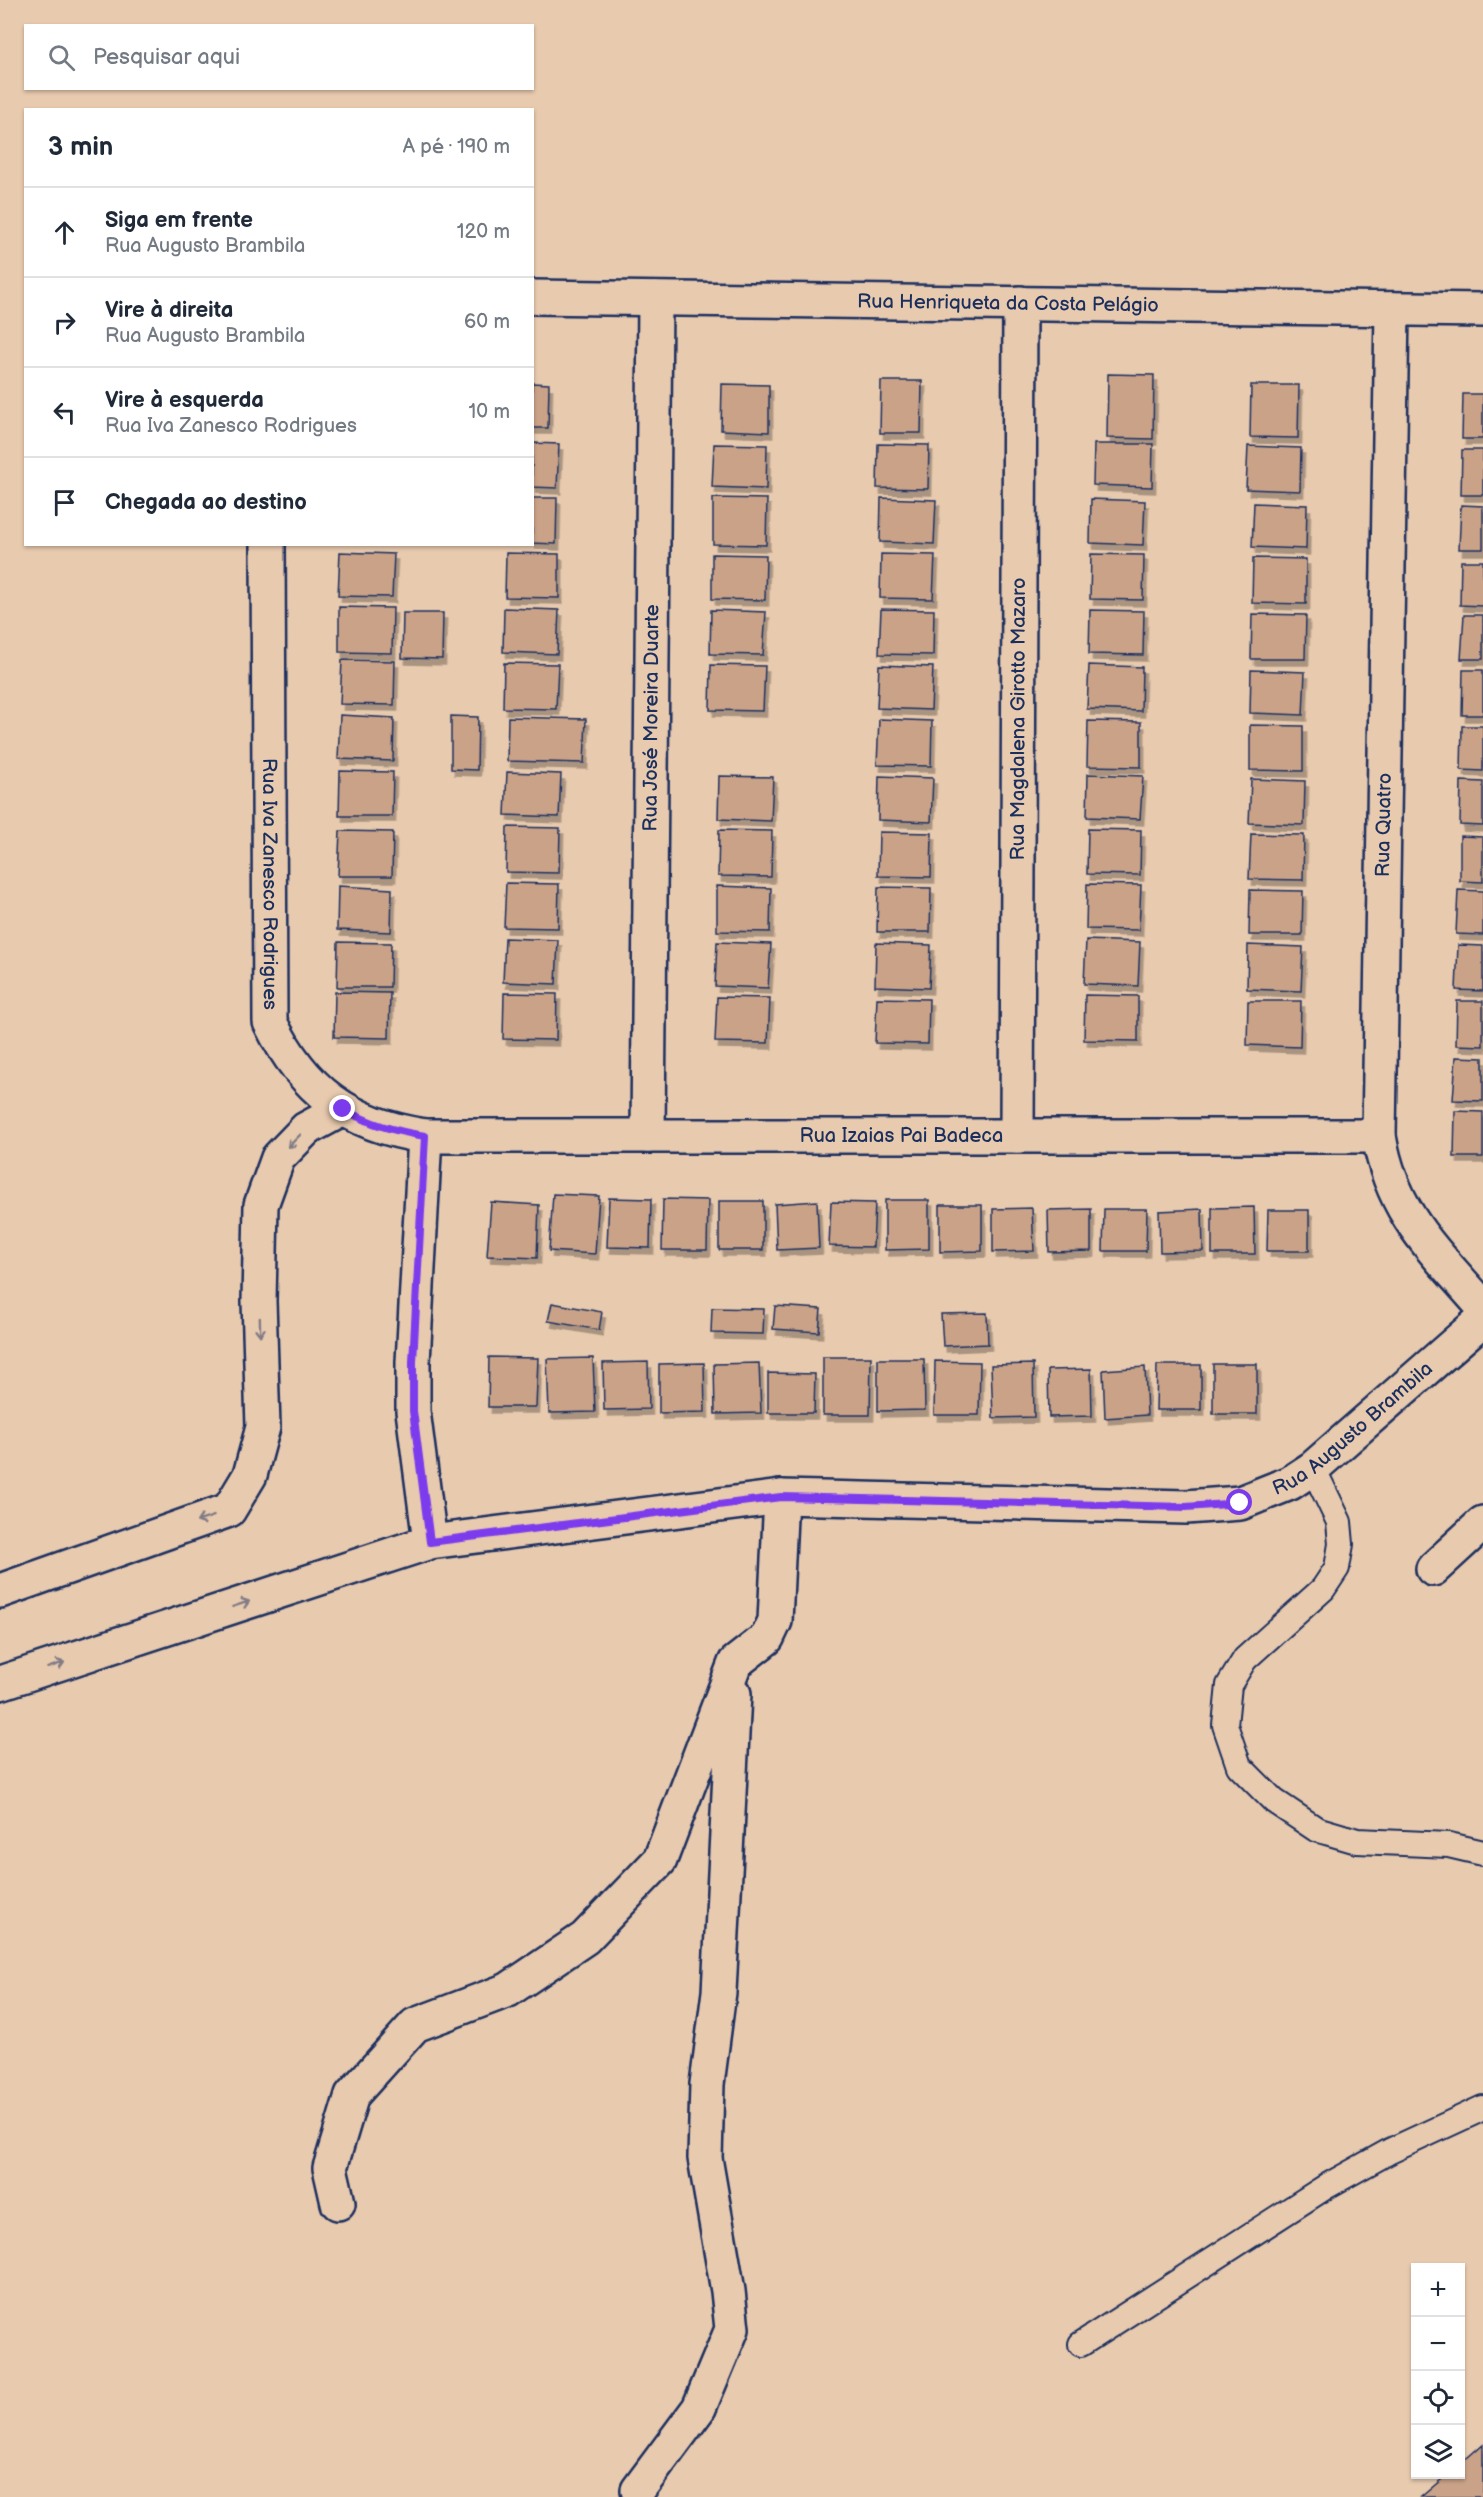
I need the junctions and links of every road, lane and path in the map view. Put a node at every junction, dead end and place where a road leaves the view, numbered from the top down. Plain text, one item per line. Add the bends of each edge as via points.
1 (534, 297) edge
2 (655, 298) junction
3 (1020, 303) junction
4 (1392, 309) junction
5 (1483, 310) edge
6 (267, 546) edge
7 (343, 1109) junction
8 (425, 1136) junction
9 (648, 1136) junction
10 (1017, 1136) junction
11 (1379, 1136) junction
12 (1483, 1307) edge
13 (1483, 1319) edge
14 (1313, 1468) junction
15 (781, 1497) junction
16 (1483, 1523) edge
17 (430, 1542) junction
18 (1433, 1569) dead end
19 (0, 1591) edge
20 (735, 1663) junction
21 (0, 1683) edge
22 (1483, 1853) edge
23 (1483, 2108) edge
24 (338, 2203) dead end
25 (1081, 2344) dead end
26 (638, 2490) dead end

1 - 2 street, Rua Henriqueta da Costa Pelágio
2 - 3 street, Rua Henriqueta da Costa Pelágio
2 - 9 street, Rua José Moreira Duarte
3 - 4 street, Rua Henriqueta da Costa Pelágio
3 - 10 street, Rua Magdalena Girotto Mazaro
4 - 5 street, Rua Henriqueta da Costa Pelágio
4 - 11 street, Rua Quatro
6 - 7 street, Rua Iva Zanesco Rodrigues via 270,1022 299,1072 319,1093
7 - 8 street, Rua Iva Zanesco Rodrigues via 387,1129
7 -> 19 street via 306,1129 278,1158 261,1205 263,1427 250,1475 229,1510
8 - 9 street, Rua Izaias Pai Badeca
8 - 17 street via 413,1411
9 - 10 street, Rua Izaias Pai Badeca
10 - 11 street, Rua Izaias Pai Badeca
11 - 12 street, Rua Quatro via 1391,1186 1403,1210
13 - 14 street, Rua Augusto Brambila
14 - 15 street, Rua Augusto Brambila via 1266,1495 1213,1507
14 - 22 lane via 1339,1522 1337,1568 1323,1589 1245,1659 1229,1685 1225,1725 1239,1766 1274,1801 1316,1829 1358,1841 1449,1845
15 - 17 street, Rua Augusto Brambila
15 - 20 street via 776,1621 767,1638
16 - 18 street
21 -> 17 street, Rua Augusto Brambila
20 - 24 street via 660,1860 585,1938 508,1990 415,2025 352,2096 330,2168
20 - 26 street via 719,1992 707,2084 705,2158 732,2329 699,2408
23 - 25 lane via 1390,2151 1327,2186

